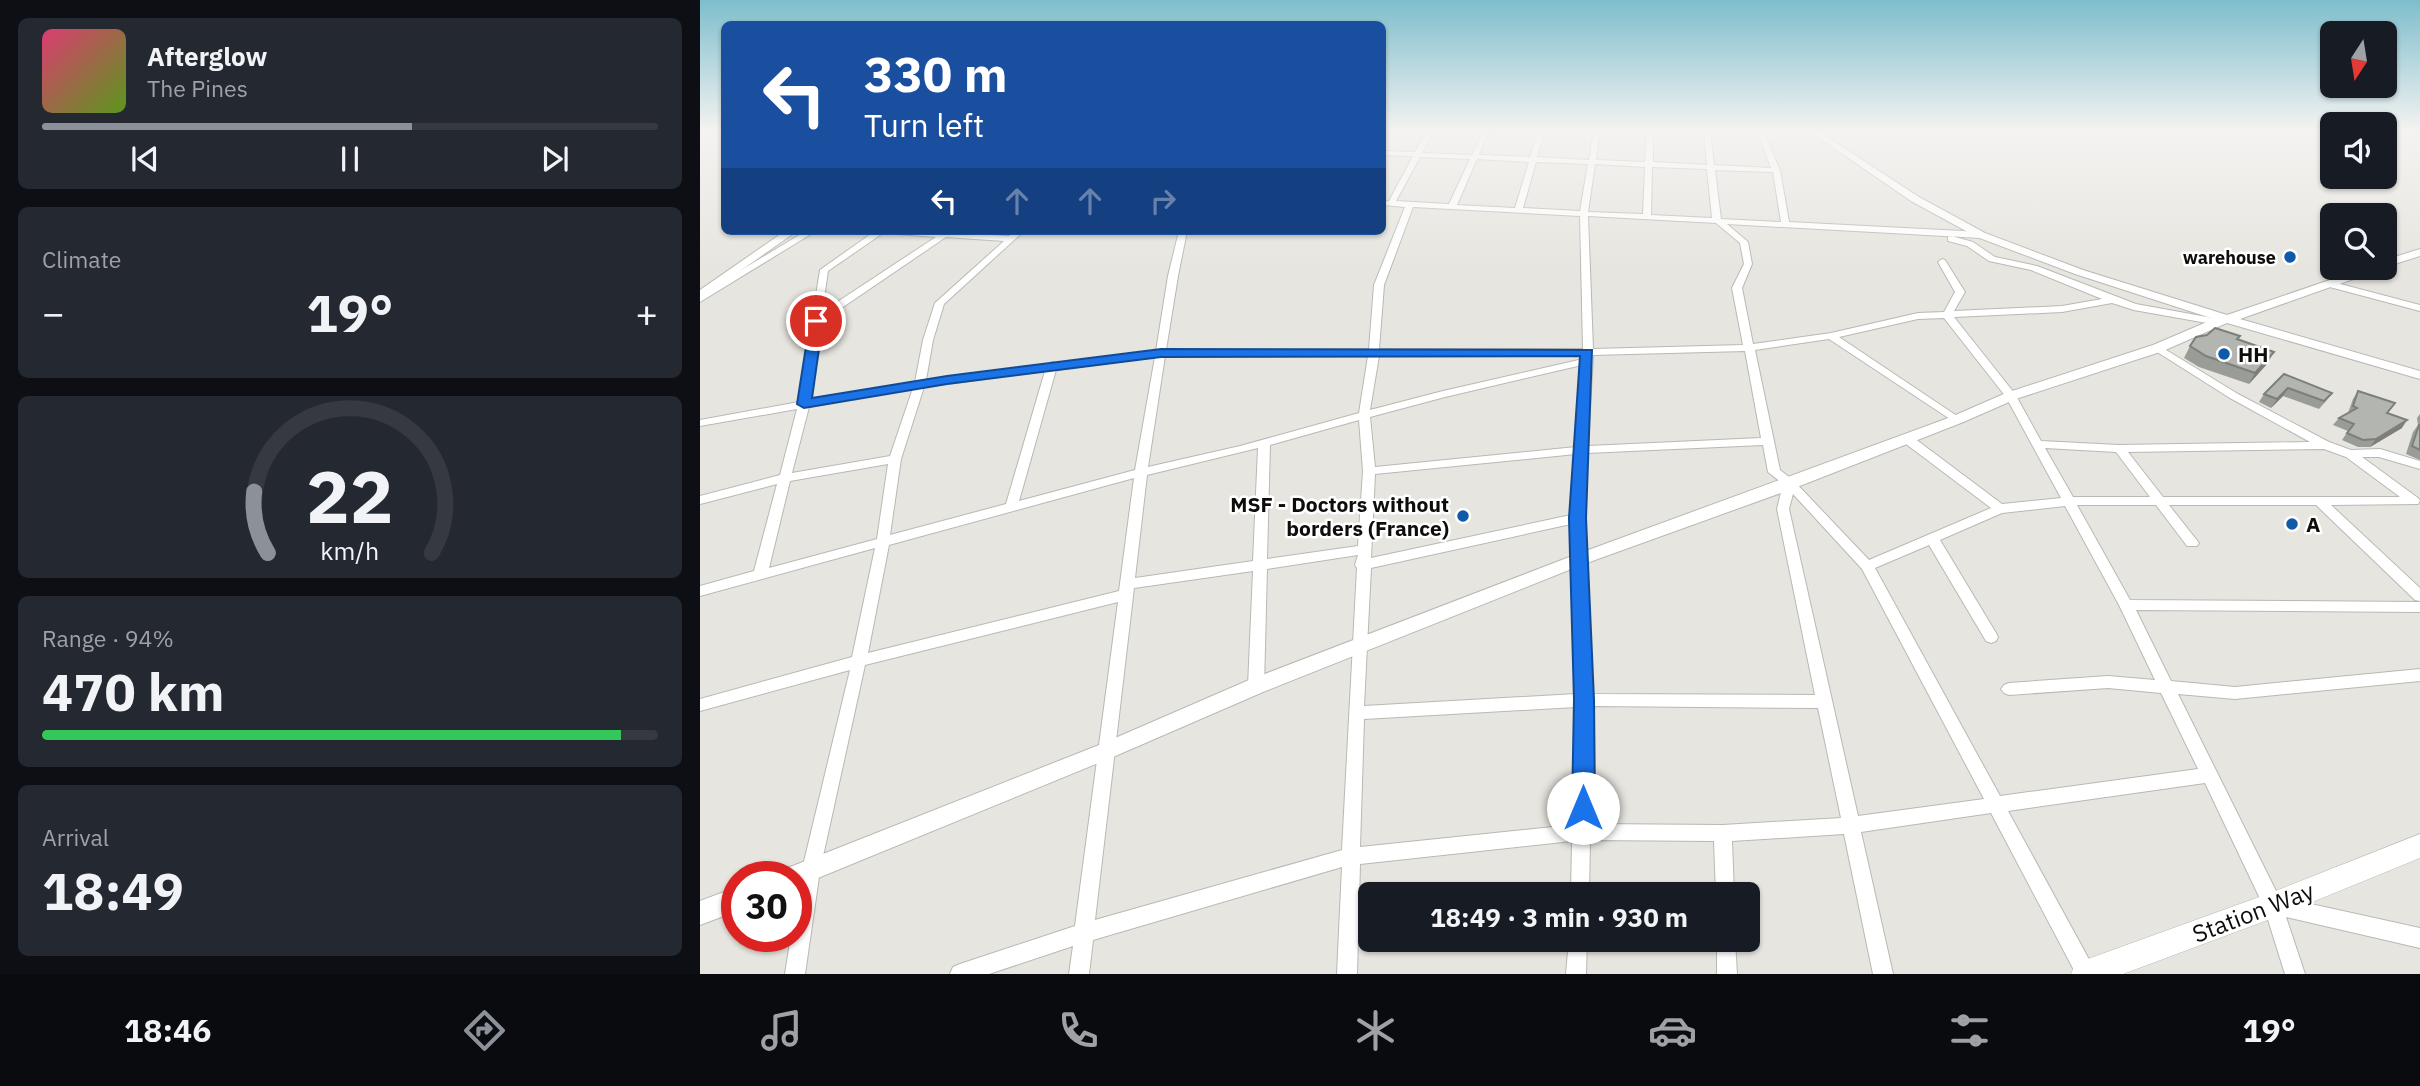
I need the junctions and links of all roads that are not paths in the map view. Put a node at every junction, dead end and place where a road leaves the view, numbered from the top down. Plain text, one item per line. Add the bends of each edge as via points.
1 (1404, 176) edge
2 (1464, 176) edge
3 (1527, 176) edge
4 (1589, 176) edge
5 (1649, 176) edge
6 (1712, 176) edge
7 (1777, 176) edge
8 (1881, 176) edge
9 (1387, 203) edge
10 (1410, 205) junction
11 (1452, 207) junction
12 (1518, 211) junction
13 (1584, 214) junction
14 (1647, 217) junction
15 (1716, 219) junction
16 (1785, 223) junction
17 (1930, 234) junction
18 (786, 235) edge
19 (805, 235) edge
20 (876, 235) edge
21 (944, 235) edge
22 (1015, 235) edge
23 (1183, 235) edge
24 (1981, 235) junction
25 (2420, 252) edge
26 (2397, 260) edge
27 (1942, 262) dead end
28 (2340, 280) edge
29 (2329, 284) junction
30 (700, 297) edge
31 (2113, 300) junction
32 (2420, 308) edge
33 (1947, 315) junction
34 (2222, 320) junction
35 (816, 321) junction
36 (1831, 336) junction
37 (1750, 348) junction
38 (2158, 348) junction
39 (1374, 352) junction
40 (1161, 353) junction
41 (1587, 357) junction
42 (1052, 365) junction
43 (2420, 375) edge
44 (920, 384) junction
45 (2011, 396) junction
46 (804, 404) junction
47 (1364, 415) junction
48 (1956, 420) junction
49 (700, 423) edge
50 (1906, 438) junction
51 (1768, 441) junction
52 (1264, 442) junction
53 (2038, 444) junction
54 (2325, 445) junction
55 (2119, 449) junction
56 (1580, 450) junction
57 (2350, 454) junction
58 (895, 459) junction
59 (2420, 465) edge
60 (1369, 471) junction
61 (1142, 472) junction
62 (783, 478) junction
63 (1789, 484) junction
64 (700, 500) edge
65 (2069, 500) junction
66 (2160, 502) junction
67 (2321, 503) junction
68 (2417, 503) edge
69 (1011, 508) junction
70 (2000, 509) junction
71 (1577, 518) junction
72 (1933, 540) junction
73 (883, 542) junction
74 (2192, 543) dead end
75 (1363, 557) junction
76 (1578, 560) junction
77 (1260, 564) junction
78 (1867, 566) junction
79 (760, 575) junction
80 (1125, 589) junction
81 (700, 592) edge
82 (2420, 596) edge
83 (2126, 605) junction
84 (2420, 607) edge
85 (1991, 638) dead end
86 (1359, 645) junction
87 (859, 661) junction
88 (2420, 675) edge
89 (1256, 686) junction
90 (2167, 689) junction
91 (2008, 690) dead end
92 (1584, 700) junction
93 (1825, 702) junction
94 (700, 705) edge
95 (1356, 713) junction
96 (1106, 751) junction
97 (2208, 775) junction
98 (1997, 805) junction
99 (1853, 825) junction
100 (1583, 832) junction
101 (1723, 833) junction
102 (2420, 846) edge
103 (1351, 856) junction
104 (812, 866) edge
105 (812, 870) edge
106 (1581, 882) edge
107 (1725, 882) edge
108 (721, 905) edge
109 (2273, 905) junction
110 (700, 913) edge
111 (1084, 933) junction
112 (2420, 938) edge
113 (798, 952) edge
114 (1577, 952) edge
115 (1726, 952) edge
116 (795, 974) edge
117 (960, 974) edge
118 (1079, 974) edge
119 (1347, 974) edge
120 (1576, 974) edge
121 (1727, 974) edge
122 (1883, 974) edge
123 (2086, 974) edge
124 (2295, 974) edge

1 - 9 street
2 - 11 street
3 - 12 street
4 - 13 street
5 - 14 street
6 - 15 street
7 - 16 street
8 - 24 street
9 - 10 street
10 - 11 street
10 - 39 street via 1379,285
11 - 12 street
12 - 13 street
13 - 14 street
13 - 41 street
14 - 15 street
15 - 16 street
15 - 37 street via 1744,242 1748,264 1737,288
16 - 17 street
17 - 24 street
17 - 31 street via 1970,244 1992,259 2034,268
18 - 30 street
19 - 30 street
20 - 35 street via 824,270
21 - 35 street
22 - 44 street via 940,303
23 - 40 street
24 - 34 street
25 - 26 street
27 - 33 street via 1960,292
28 - 29 street
29 - 32 street
29 - 34 street
31 - 33 street via 2062,309
31 - 34 street
33 - 36 street via 1918,316
33 - 45 street
34 - 38 street
34 - 43 street
35 - 46 street
36 - 37 street
36 - 48 street
37 - 41 street
37 - 51 street
38 - 45 street
38 - 54 street
39 - 40 street
39 - 41 street
39 - 47 street
40 - 42 street
40 - 61 street
41 - 47 street
41 - 56 street
42 - 44 street
42 - 69 street
44 - 46 street
44 - 58 street
45 - 48 street
45 - 53 street
46 - 49 street
46 - 62 street
47 - 52 street
47 - 60 street
48 - 50 street
50 - 63 street
50 - 70 street
51 - 56 street
51 - 63 street via 1774,472
52 - 61 street
52 - 77 street
53 - 55 street
53 - 65 street
54 - 55 street
54 - 57 street
55 - 66 street
56 - 60 street
56 - 71 street
57 - 59 street via 2380,453
57 - 68 street
58 - 62 street
58 - 73 street
60 - 75 street
61 - 69 street
61 - 80 street
62 - 64 street
62 - 79 street
63 - 76 street
63 - 78 street
63 - 93 street via 1783,509
65 - 66 street
65 - 70 street
65 - 83 street
66 - 67 street
66 - 74 street
67 - 68 street
67 - 82 street
69 - 73 street
70 - 72 street
71 - 75 street
71 - 76 street
72 - 78 street
72 - 85 street
73 - 79 street
73 - 87 street
75 - 77 street
75 - 86 street
76 - 86 street
76 - 92 street
77 - 80 street
77 - 89 street
78 - 98 street
79 - 81 street
80 - 87 street
80 - 96 street
83 - 84 street
83 - 90 street
86 - 89 street
86 - 95 street
87 - 94 street
87 - 104 street
88 - 90 street via 2235,693
89 - 96 street
90 - 91 street via 2108,682
90 - 97 street
92 - 93 street
92 - 95 street
92 - 100 street
93 - 99 street
95 - 103 street
96 - 105 street
96 - 111 street
97 - 98 street
97 - 109 street
98 - 99 street
98 - 123 street
99 - 101 street
99 - 122 street
100 - 101 street
100 - 103 street
100 - 106 street
101 - 107 street
102 - 109 main road, Station Way
103 - 111 street
103 - 119 street
108 - 110 street
109 - 112 street
109 - 123 main road, Station Way
109 - 124 street
111 - 117 street
111 - 118 street
113 - 116 street
114 - 120 street
115 - 121 street

